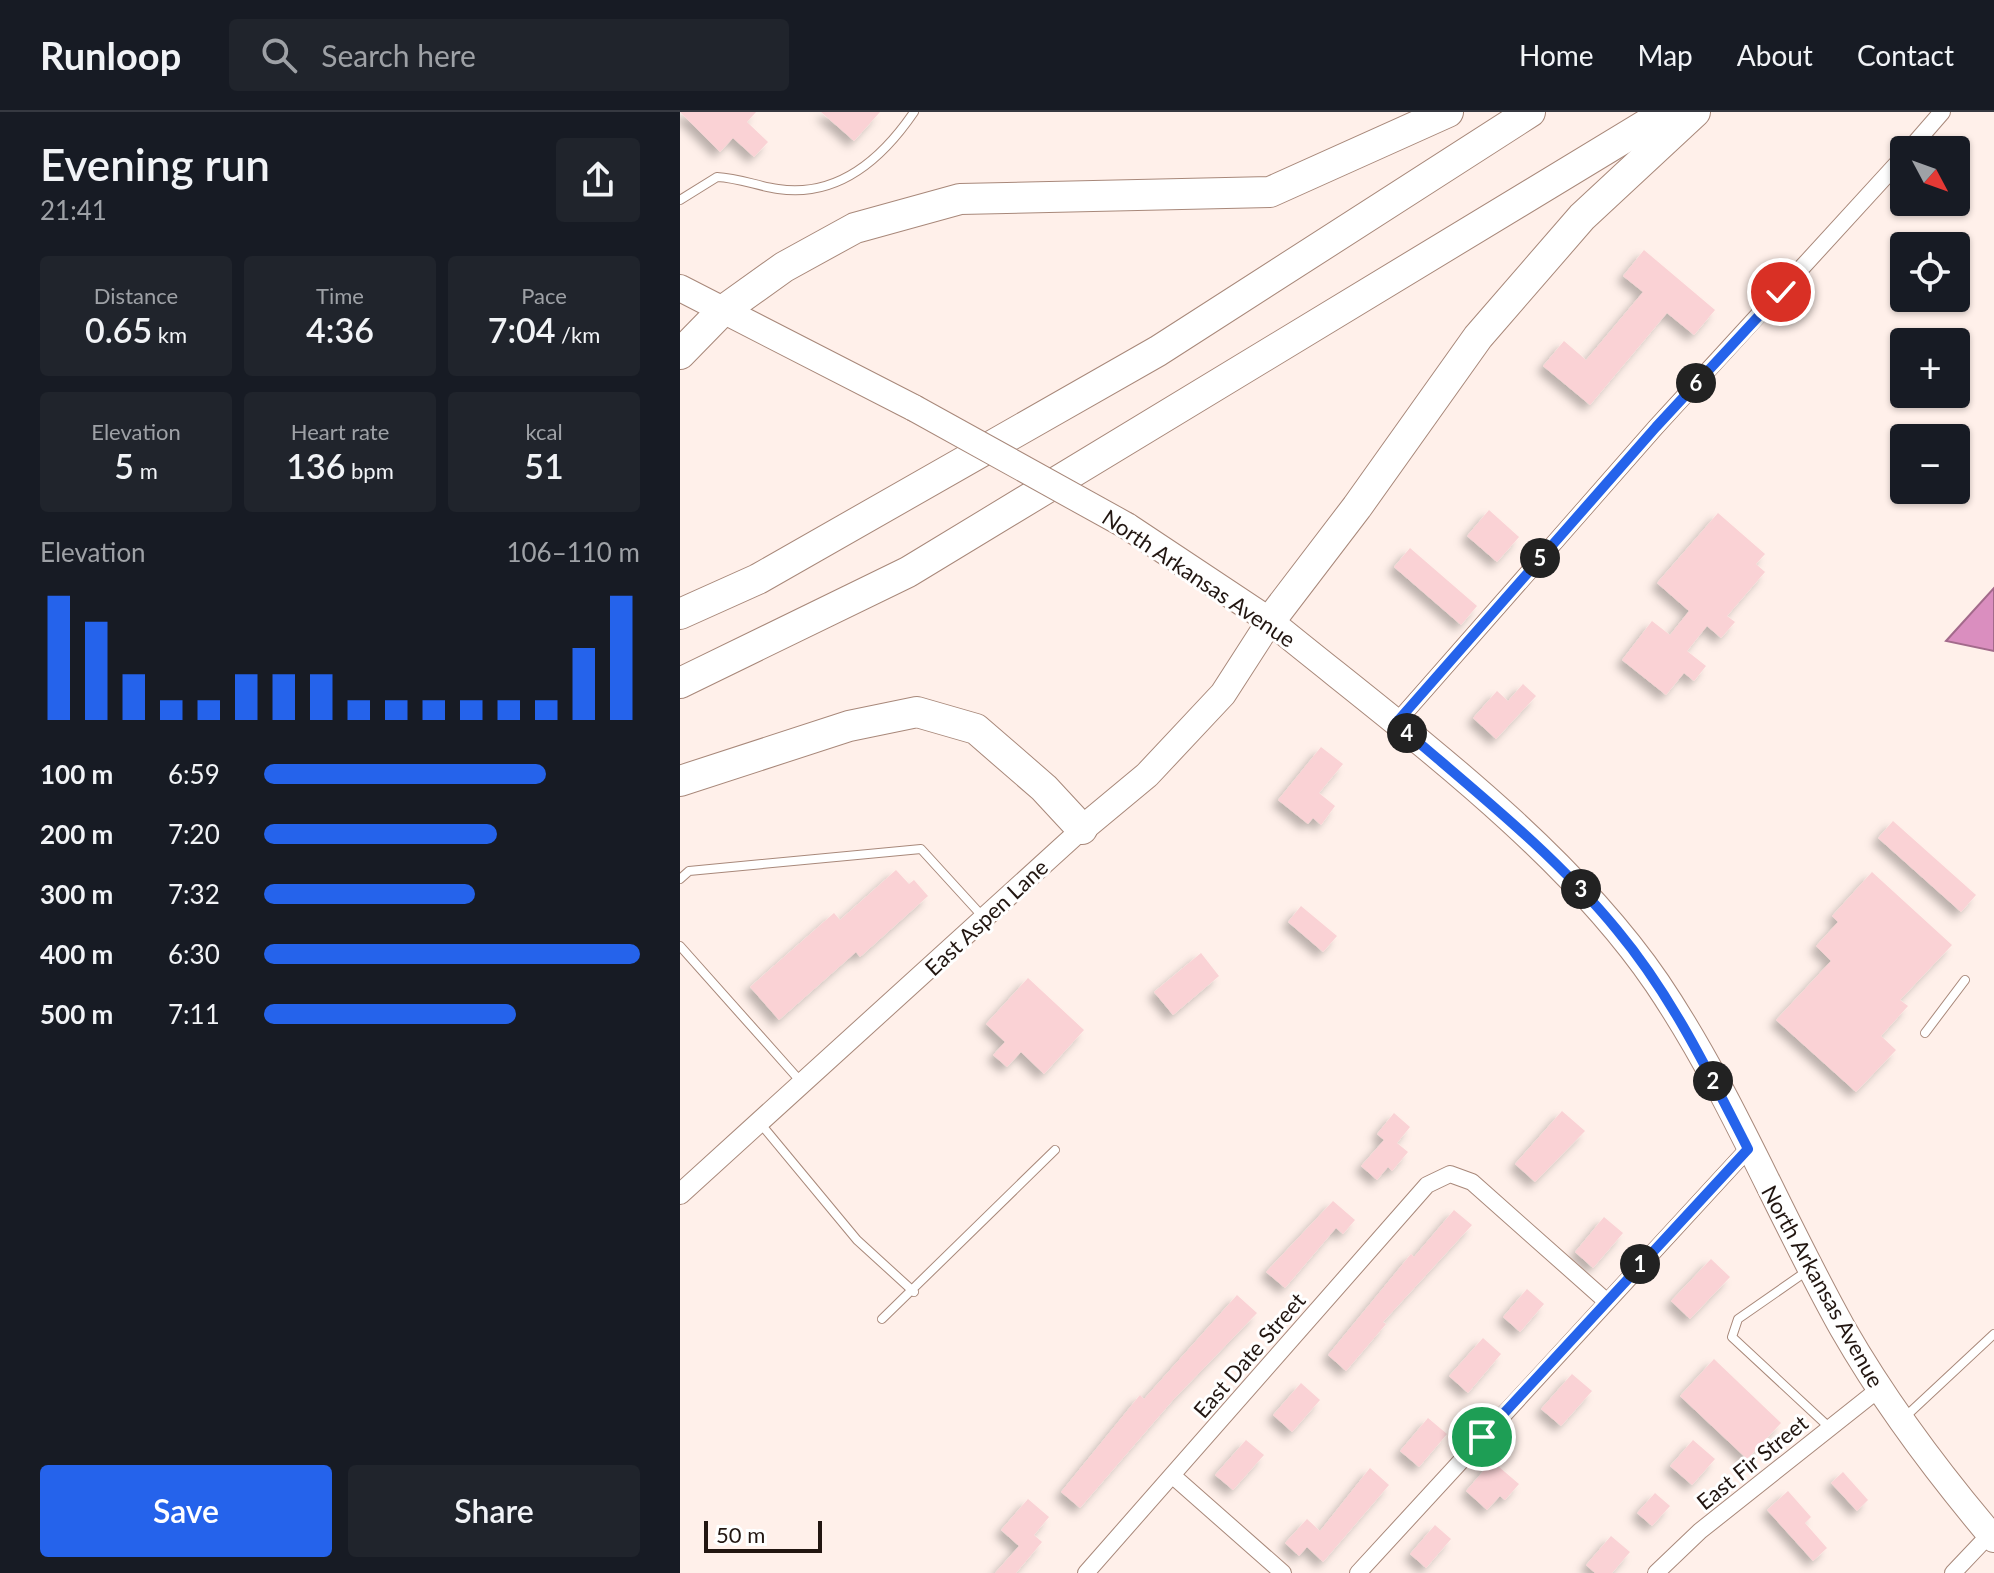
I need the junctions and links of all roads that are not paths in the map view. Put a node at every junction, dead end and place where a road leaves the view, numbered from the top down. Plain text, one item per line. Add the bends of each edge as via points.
1 (914, 112) edge
2 (1448, 112) edge
3 (1530, 112) edge
4 (1667, 112) edge
5 (1695, 112) edge
6 (1942, 112) edge
7 (1921, 136) edge
8 (1890, 171) edge
9 (680, 200) edge
10 (680, 288) edge
11 (721, 312) junction
12 (680, 354) edge
13 (680, 614) edge
14 (1270, 621) junction
15 (680, 683) edge
16 (1396, 723) junction
17 (680, 781) edge
18 (1082, 829) junction
19 (680, 879) edge
20 (985, 919) junction
21 (680, 946) edge
22 (1965, 980) dead end
23 (1925, 1033) dead end
24 (802, 1084) junction
25 (759, 1122) junction
26 (1748, 1149) junction
27 (1055, 1150) dead end
28 (680, 1194) edge
29 (1811, 1268) junction
30 (914, 1292) junction
31 (1606, 1301) junction
32 (882, 1319) dead end
33 (1994, 1334) edge
34 (1879, 1389) junction
35 (1901, 1420) junction
36 (1830, 1428) junction
37 (1173, 1476) junction
38 (1992, 1537) edge
39 (1086, 1573) edge
40 (1283, 1573) edge
41 (1358, 1573) edge
42 (1656, 1573) edge
43 (1953, 1573) edge

1 - 9 lane via 877,156 843,182 796,191 717,177
2 - 11 highway via 1270,192 960,199 855,228 784,267
3 - 13 highway via 1158,351 758,579
4 - 15 highway via 908,572
5 - 14 highway via 1582,217 1478,337
6 - 7 street
8 - 16 street
10 - 11 main road, North Arkansas Avenue
11 - 12 highway
11 - 14 main road, North Arkansas Avenue, bridge via 914,408 1127,526
14 - 16 main road, North Arkansas Avenue
14 - 18 main road, East Aspen Lane via 1223,694 1147,775
16 - 26 main road, North Arkansas Avenue via 1540,848 1618,931 1694,1043
17 - 18 highway via 849,726 917,712 976,729
18 - 20 street, East Aspen Lane
19 - 20 lane via 689,871 921,849
20 - 24 street, East Aspen Lane
21 - 24 lane
22 - 23 lane
24 - 25 street, East Aspen Lane
25 - 28 street, East Aspen Lane
25 - 30 lane via 857,1240
26 - 29 main road, North Arkansas Avenue
26 - 31 street
27 - 30 lane
29 - 34 main road, North Arkansas Avenue
29 - 36 lane via 1738,1319 1732,1337
30 - 32 lane
31 - 37 street, East Date Street via 1472,1182 1450,1174 1427,1185
31 - 41 street
33 - 35 lane
34 - 35 main road, North Arkansas Avenue
34 - 36 street, East Fir Street
35 - 38 main road, North Arkansas Avenue
36 - 42 street, East Fir Street via 1700,1531
37 - 39 street, East Date Street
37 - 40 street
38 - 43 street

